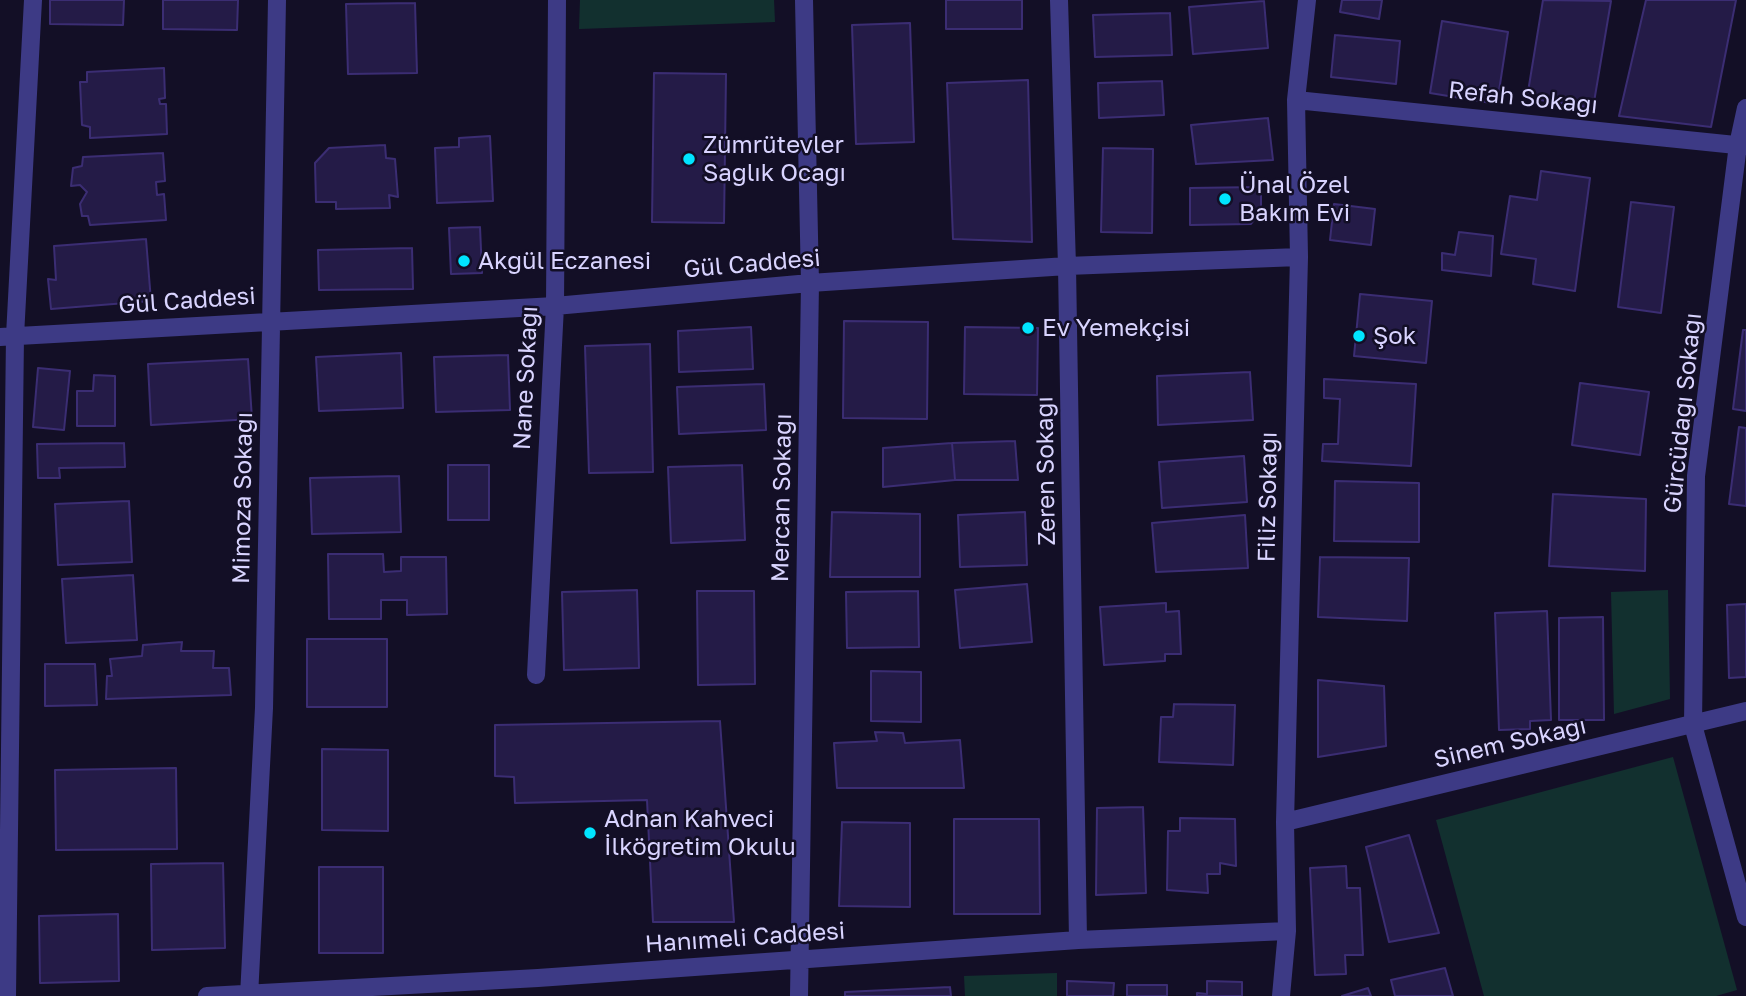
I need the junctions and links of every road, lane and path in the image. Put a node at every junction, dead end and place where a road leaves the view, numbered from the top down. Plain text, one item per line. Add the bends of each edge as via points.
1 (33, 0) edge
2 (277, 0) edge
3 (557, 0) edge
4 (804, 0) edge
5 (1059, 0) edge
6 (1307, 0) edge
7 (1296, 100) junction
8 (1746, 108) edge
9 (1742, 145) edge
10 (1299, 257) junction
11 (1067, 266) junction
12 (810, 283) junction
13 (555, 306) junction
14 (271, 320) junction
15 (7, 336) edge
16 (536, 675) dead end
17 (1746, 711) edge
18 (1693, 725) junction
19 (1285, 822) junction
20 (1746, 917) edge
21 (1287, 931) junction
22 (1077, 940) junction
23 (798, 958) junction
24 (538, 987) edge
25 (249, 995) edge
26 (7, 996) edge
27 (207, 996) edge
28 (799, 996) edge
29 (1280, 996) edge

1 - 15 street
2 - 14 street, Mimoza Sokağı
3 - 13 street, Nane Sokağı
4 - 12 street, Mercan Sokağı
5 - 11 street, Zeren Sokağı
6 - 7 street, Filiz Sokağı
7 - 9 street, Refah Sokağı
7 - 10 street, Filiz Sokağı
8 - 9 street, Gürcüdağı Sokağı
9 - 18 street, Gürcüdağı Sokağı via 1696,476
10 - 11 street, Gül Caddesi
10 - 19 street, Filiz Sokağı
11 - 12 street, Gül Caddesi
11 - 22 street, Zeren Sokağı
12 - 13 street, Gül Caddesi
12 - 23 street, Mercan Sokağı
13 - 14 street, Gül Caddesi
13 - 16 street, Nane Sokağı
14 - 15 street, Gül Caddesi
14 - 25 street, Mimoza Sokağı via 264,708
15 - 26 street
17 - 18 street, Sinem Sokağı
18 - 19 street, Sinem Sokağı
18 - 20 street, Gürcüdağı Sokağı
19 - 21 street, Filiz Sokağı
21 - 22 street, Hanımeli Caddesi
21 - 29 street, Filiz Sokağı
22 - 23 street, Hanımeli Caddesi
23 - 24 street, Hanımeli Caddesi
23 - 28 street, Mercan Sokağı
24 - 25 street, Hanımeli Caddesi
25 - 27 street, Hanımeli Caddesi

